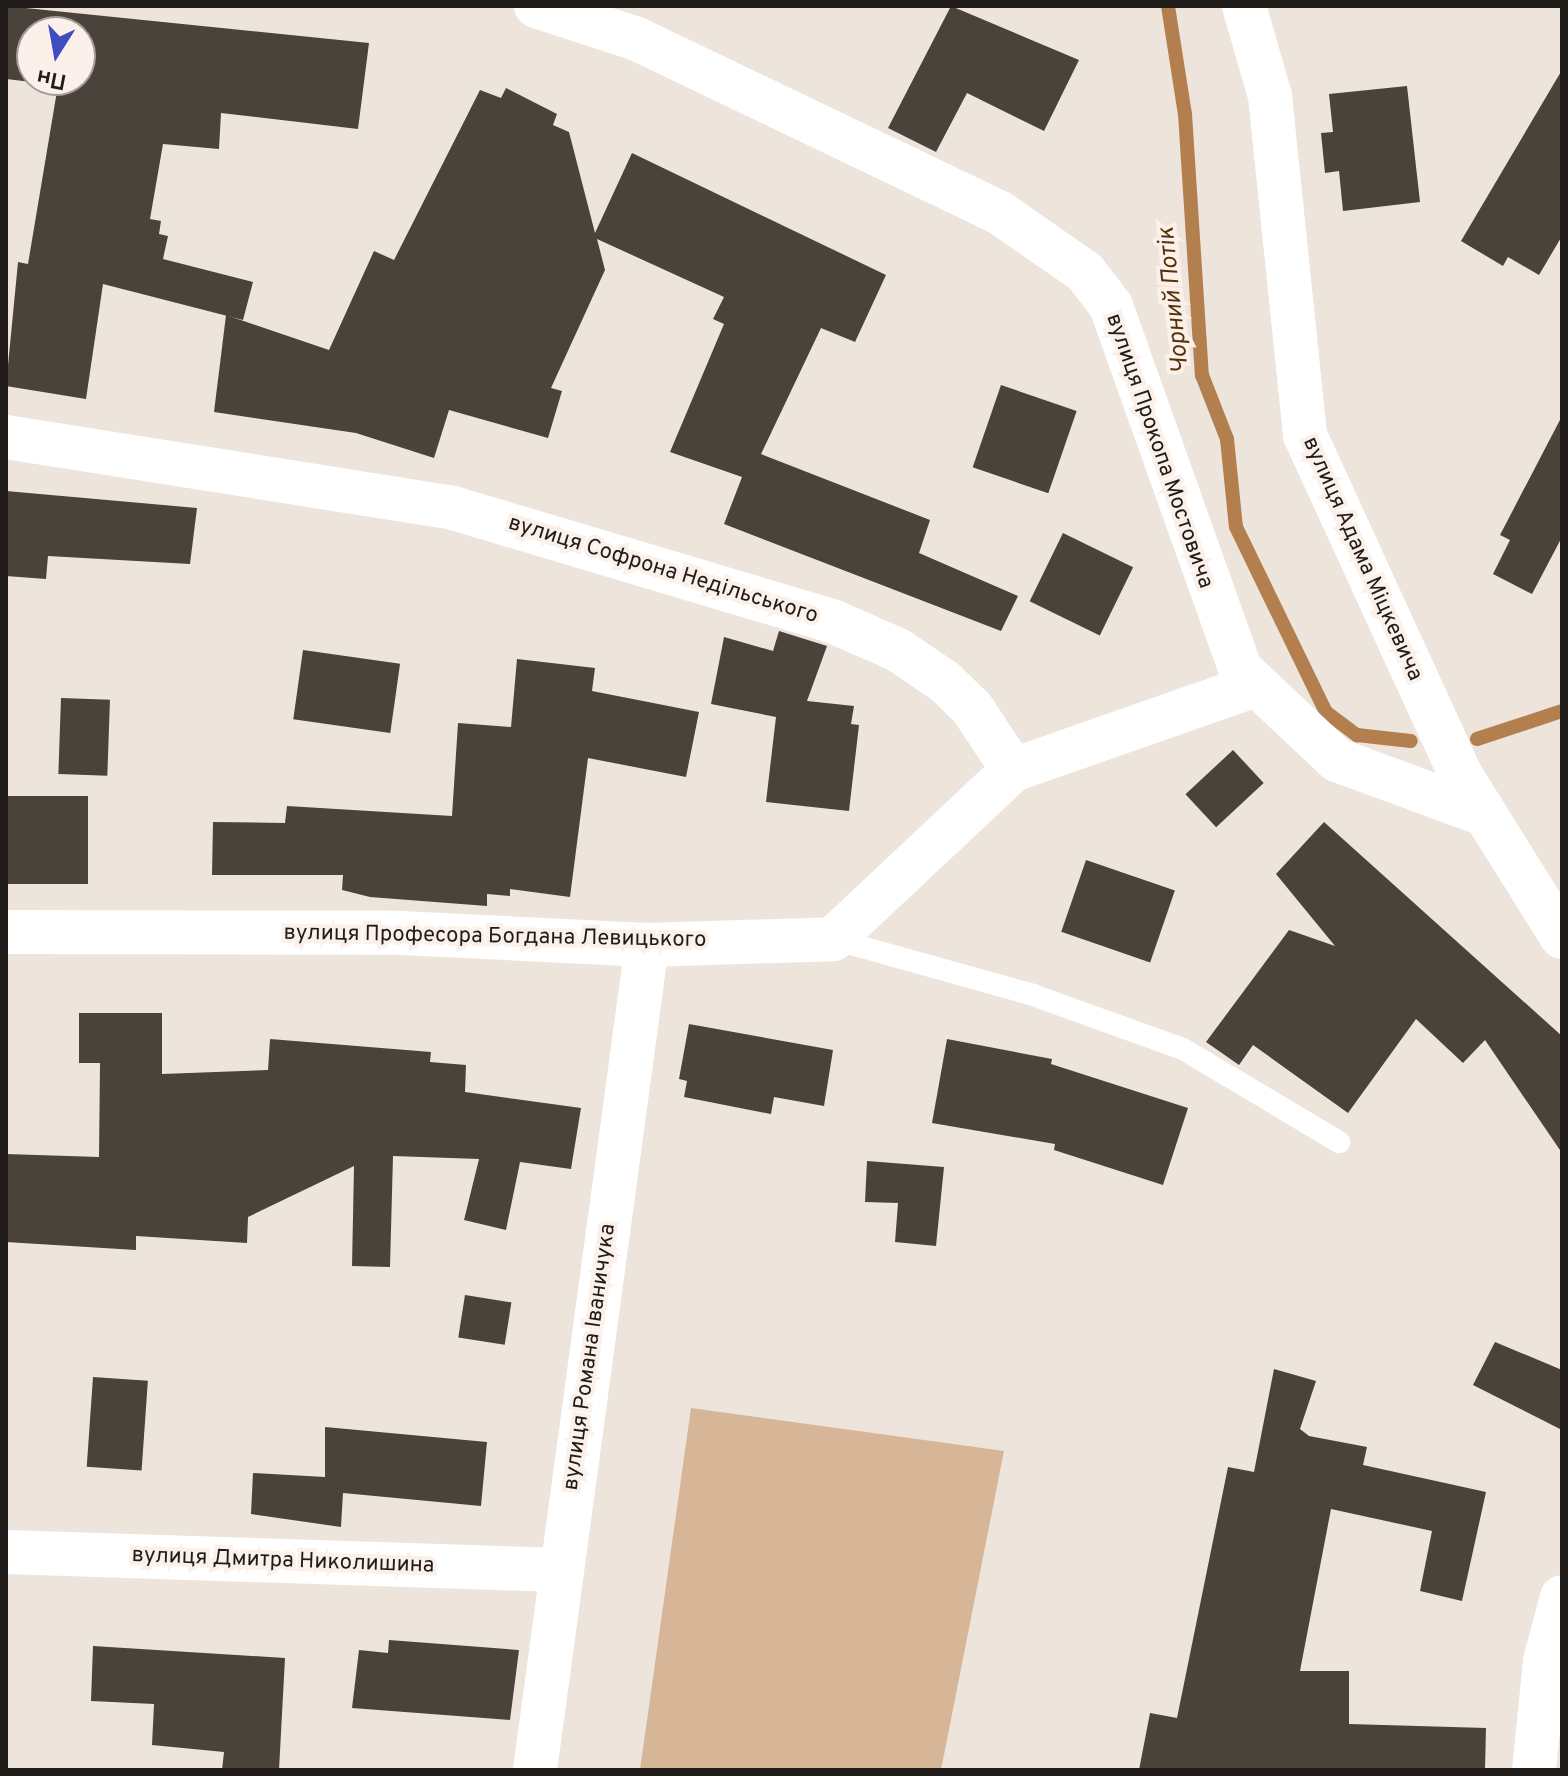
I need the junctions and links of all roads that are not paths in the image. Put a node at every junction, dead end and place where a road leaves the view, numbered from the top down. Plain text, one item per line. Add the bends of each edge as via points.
1 (536, 6) edge
2 (1244, 6) edge
3 (6, 437) edge
4 (1253, 686) junction
5 (1013, 770) junction
6 (1481, 813) junction
7 (6, 932) edge
8 (1562, 937) edge
9 (833, 939) junction
10 (647, 945) junction
11 (1339, 1142) dead end
12 (6, 1552) edge
13 (560, 1570) junction
14 (1562, 1597) edge
15 (535, 1770) edge
16 (1534, 1770) edge

1 - 4 street, вулиця Прокопа Мостовича via 637,39 1000,213 1085,272 1111,306 1220,630
2 - 6 street, вулиця Адама Міцкевича via 1270,96 1305,435
3 - 5 street, вулиця Софрона Недільського via 453,508 832,621 945,682 972,708
4 - 5 street
4 - 6 street, вулиця Прокопа Мостовича via 1337,760
5 - 9 street
6 - 8 street, вулиця Адама Міцкевича
7 - 10 street, вулиця Професора Богдана Левицького via 402,933
9 - 10 street, вулиця Професора Богдана Левицького
9 - 11 lane via 1033,995 1183,1049
10 - 13 street, вулиця Романа Іваничука
12 - 13 street, вулиця Дмитра Николишина
13 - 15 street, вулиця Романа Іваничука
14 - 16 street via 1545,1661

